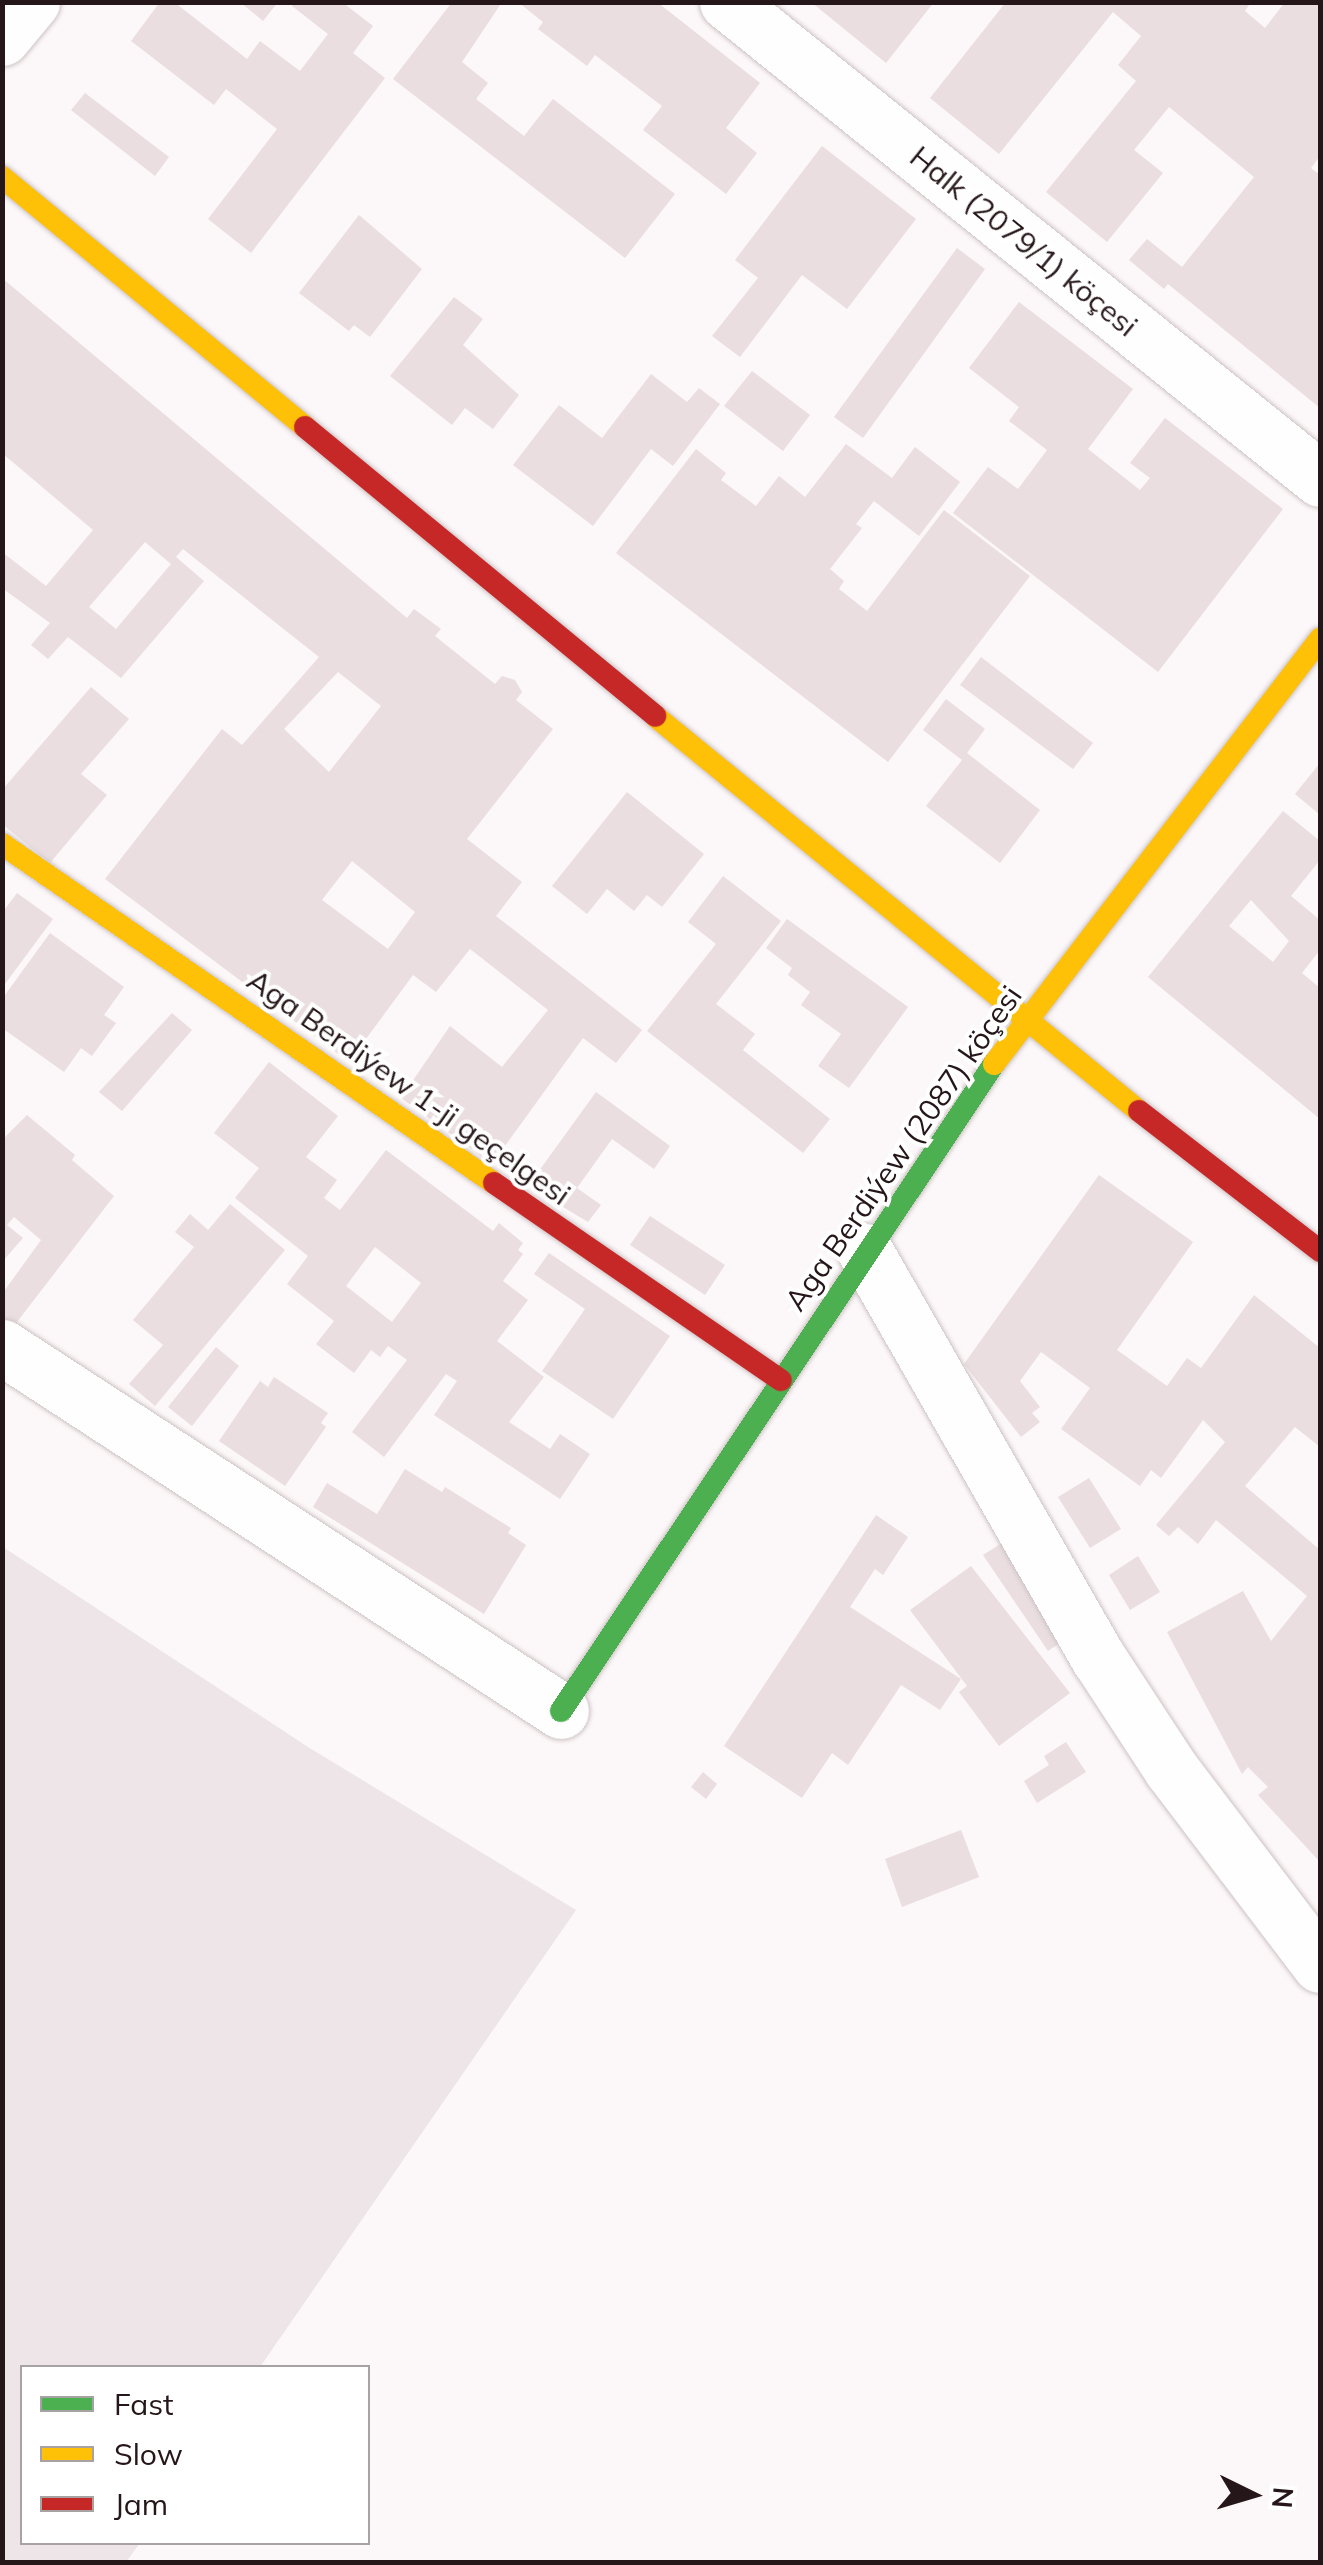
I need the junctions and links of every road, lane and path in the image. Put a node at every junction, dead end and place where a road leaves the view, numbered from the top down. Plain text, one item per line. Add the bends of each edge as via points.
1 (32, 2) edge
2 (727, 2) edge
3 (2, 38) edge
4 (2, 176) edge
5 (1320, 480) edge
6 (1320, 639) edge
7 (2, 844) edge
8 (1024, 1021) junction
9 (865, 1251) junction
10 (1320, 1251) edge
11 (2, 1347) edge
12 (781, 1380) junction
13 (560, 1711) joint
14 (1320, 1965) edge

1 - 3 street
2 - 5 street, Halk (2079/1) köçesi
4 - 8 street
6 - 8 street, Aga Berdiýew (2087) köçesi
7 - 12 street, Aga Berdiýew 1-ji geçelgesi
8 - 9 street, Aga Berdiýew (2087) köçesi
8 - 10 street
9 - 12 street, Aga Berdiýew (2087) köçesi
9 - 14 street via 1099,1658 1171,1769
11 - 13 street
12 - 13 street, Aga Berdiýew (2087) köçesi

